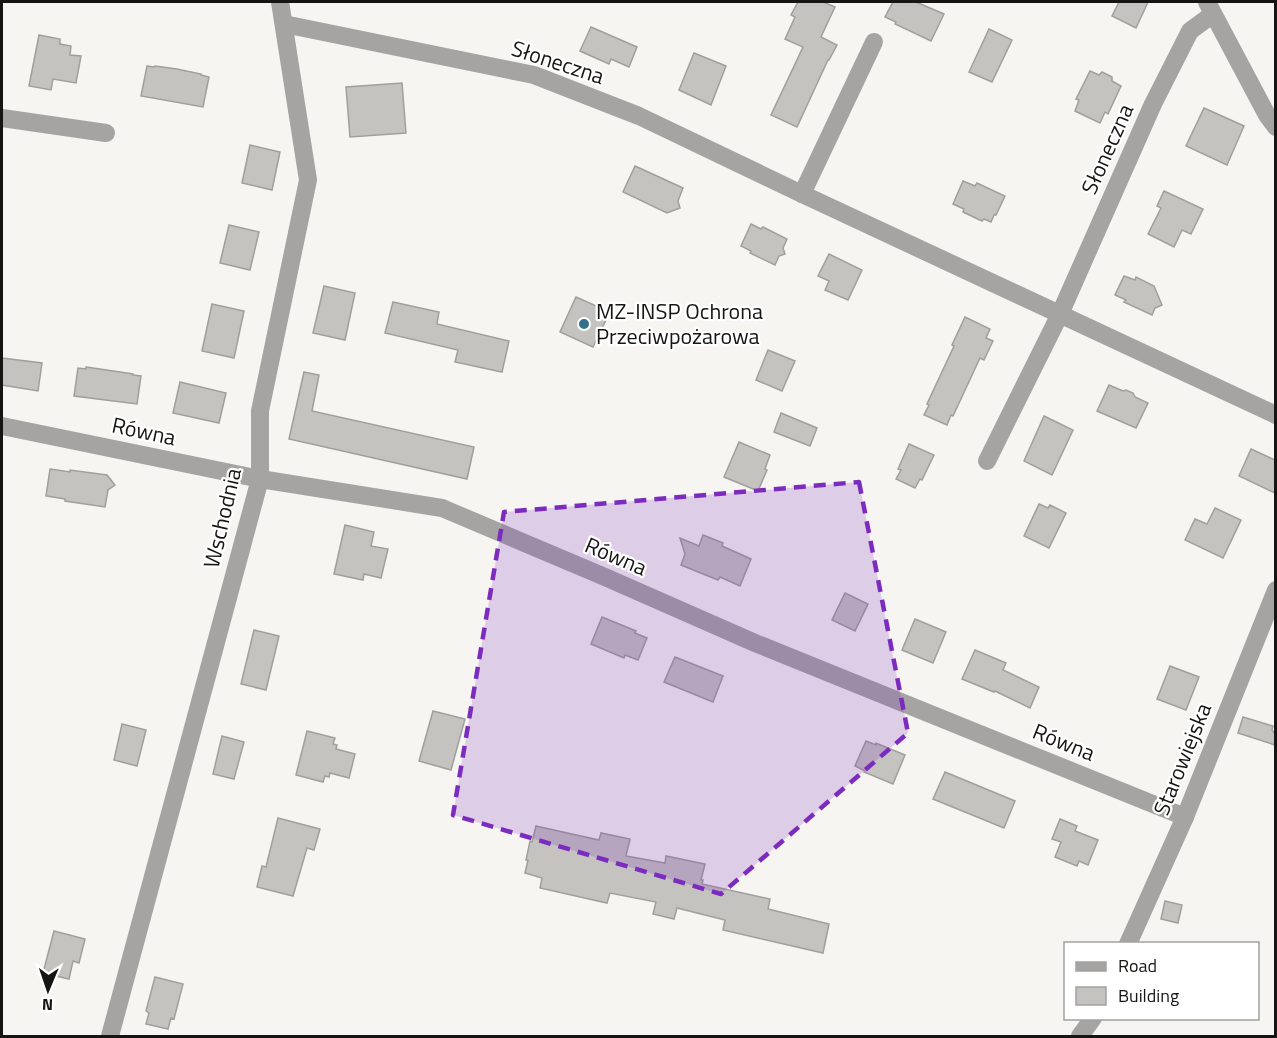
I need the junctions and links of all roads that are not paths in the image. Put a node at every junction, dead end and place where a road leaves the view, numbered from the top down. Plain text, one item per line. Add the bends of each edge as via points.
1 (280, 2) edge
2 (1210, 8) edge
3 (284, 24) junction
4 (874, 42) dead end
5 (2, 118) edge
6 (1275, 127) edge
7 (106, 134) dead end
8 (802, 194) junction
9 (1060, 314) junction
10 (1275, 415) edge
11 (2, 426) edge
12 (987, 461) dead end
13 (260, 479) junction
14 (1275, 590) edge
15 (1185, 817) junction
16 (1129, 942) edge
17 (1092, 1020) edge
18 (110, 1036) edge
19 (1080, 1036) edge

1 - 3 street, Wschodnia
2 - 6 street
2 - 9 street, Słoneczna via 1190,31 1153,104
3 - 8 street, Słoneczna via 534,75 639,116
3 - 13 street, Wschodnia via 308,180 260,411
4 - 8 street
5 - 7 street
8 - 9 street, Słoneczna
9 - 10 street, Słoneczna
9 - 12 street, Słoneczna
11 - 13 street, Równa
13 - 15 street, Równa via 442,508 755,643
13 - 18 street, Wschodnia
14 - 15 street, Starowiejska
15 - 16 street, Starowiejska
17 - 19 street

